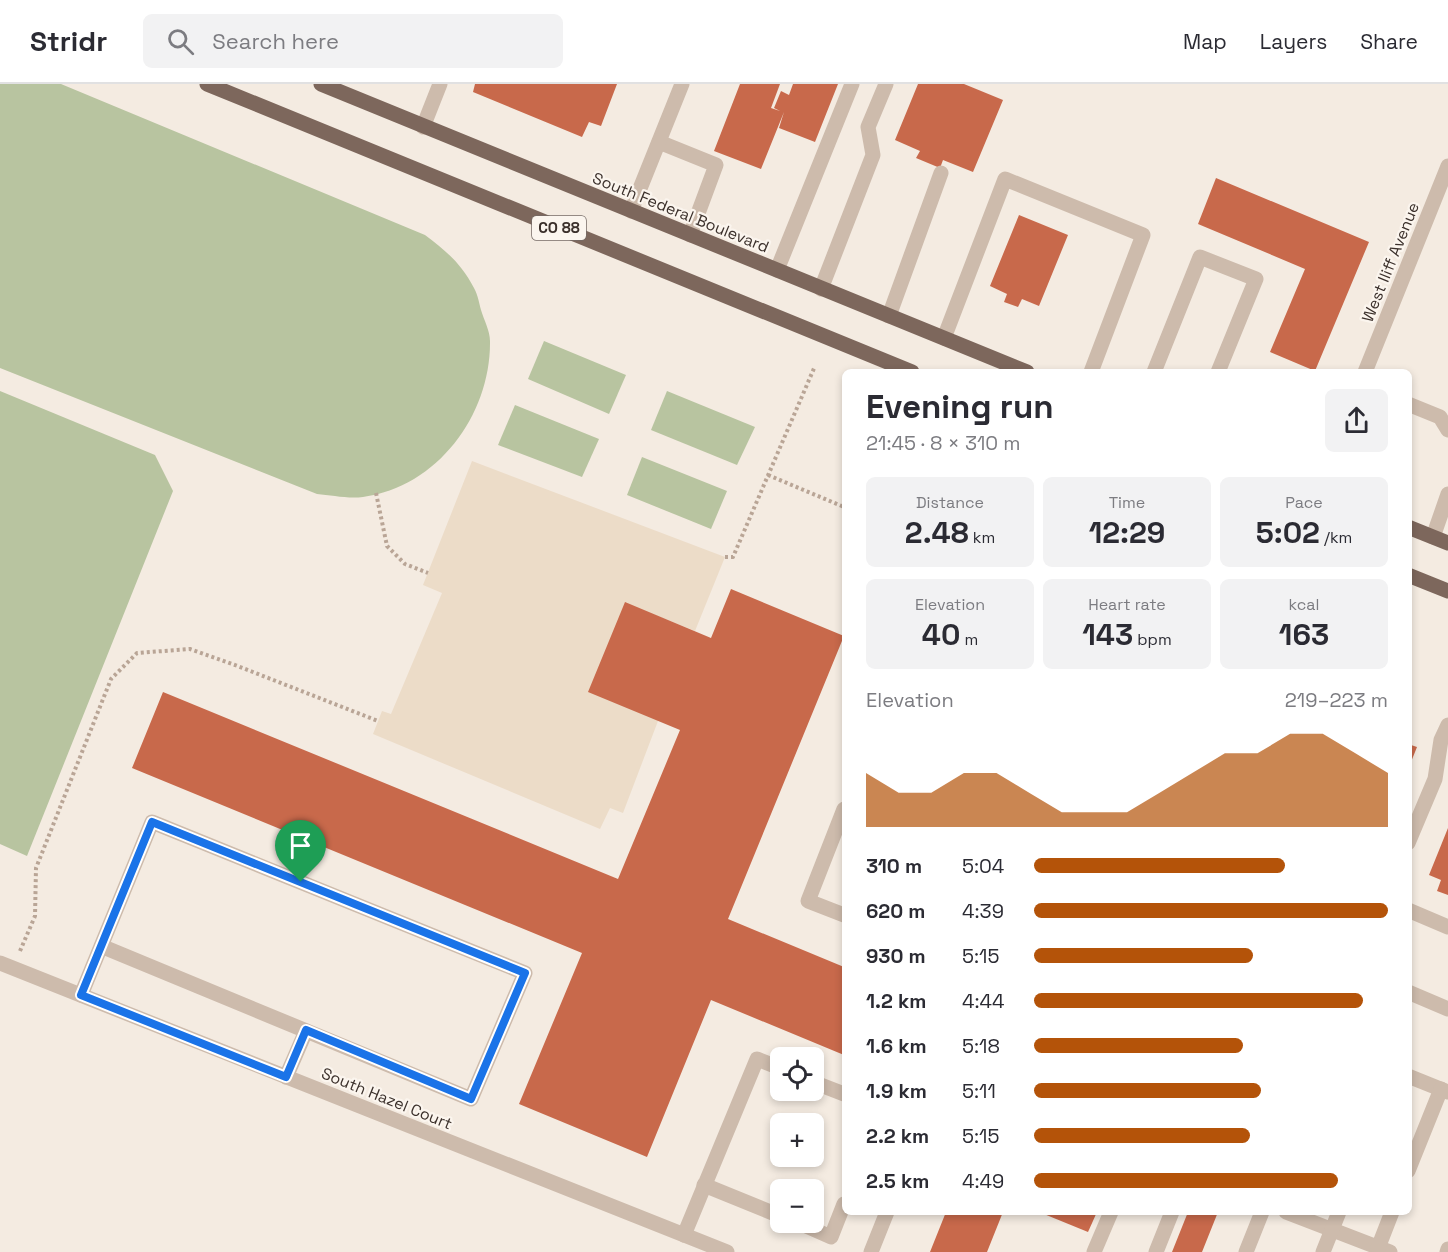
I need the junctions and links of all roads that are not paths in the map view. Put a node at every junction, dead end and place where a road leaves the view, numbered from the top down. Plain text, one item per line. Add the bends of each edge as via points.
1 (207, 84) edge
2 (321, 84) edge
3 (440, 84) edge
4 (682, 84) edge
5 (852, 84) edge
6 (886, 84) edge
7 (423, 127) junction
8 (659, 142) junction
9 (1448, 166) edge
10 (941, 173) dead end
11 (631, 211) junction
12 (690, 235) junction
13 (777, 270) junction
14 (821, 289) junction
15 (888, 316) junction
16 (944, 338) junction
17 (905, 369) edge
18 (1020, 369) edge
19 (1092, 369) edge
20 (1155, 369) edge
21 (1219, 369) edge
22 (1366, 369) edge
23 (1412, 406) edge
24 (1448, 430) edge
25 (1448, 494) edge
26 (1412, 529) edge
27 (1433, 537) junction
28 (1448, 543) edge
29 (1412, 577) edge
30 (1448, 591) edge
31 (1448, 724) edge
32 (842, 814) edge
33 (1412, 834) edge
34 (1412, 912) edge
35 (842, 914) edge
36 (1448, 927) edge
37 (101, 946) junction
38 (6, 965) edge
39 (1412, 994) edge
40 (81, 995) junction
41 (1448, 1009) edge
42 (306, 1030) junction
43 (770, 1064) edge
44 (286, 1077) junction
45 (1412, 1078) edge
46 (824, 1086) edge
47 (1445, 1091) edge
48 (842, 1093) edge
49 (1412, 1162) edge
50 (704, 1185) junction
51 (842, 1209) edge
52 (770, 1212) edge
53 (886, 1215) edge
54 (1110, 1215) edge
55 (1171, 1215) edge
56 (1261, 1215) edge
57 (1294, 1215) edge
58 (1338, 1215) edge
59 (1391, 1215) edge
60 (1332, 1230) junction
61 (822, 1233) edge
62 (684, 1235) junction
63 (1384, 1250) edge
64 (728, 1252) edge
65 (871, 1252) edge
66 (1094, 1252) edge
67 (1156, 1252) edge
68 (1246, 1252) edge
69 (1323, 1252) edge

1 - 17 main road, CO 88
2 - 7 main road, South Federal Boulevard / CO 88
3 - 7 street
4 - 8 street
5 - 13 street
6 - 14 street via 868,127 873,155
7 - 11 main road, South Federal Boulevard / CO 88
8 - 11 street
8 - 12 street via 716,165
9 - 22 street, West Iliff Avenue
10 - 15 street
11 - 12 main road, South Federal Boulevard / CO 88
12 - 13 main road, South Federal Boulevard / CO 88
13 - 14 main road, South Federal Boulevard / CO 88
14 - 15 main road, South Federal Boulevard / CO 88
15 - 16 main road, South Federal Boulevard / CO 88
16 - 18 main road, South Federal Boulevard / CO 88
16 - 19 street via 1005,179 1143,235
20 - 21 street via 1200,257 1256,279
23 - 24 street via 1440,417
25 - 27 street
26 - 27 main road
27 - 28 main road
29 - 30 main road
31 - 33 street via 1435,779
32 - 35 street via 808,901
34 - 36 street
37 - 40 street
37 - 42 street
37 - 42 street via 152,822 525,973 471,1099
38 - 40 street, South Hazel Court
39 - 41 street
40 - 44 street, South Hazel Court
42 - 44 street
43 - 50 street via 757,1059
44 - 62 street, South Hazel Court
45 - 47 street
46 - 48 street
47 - 49 street
50 - 52 street
50 - 62 street
51 - 61 street via 831,1237
53 - 65 street
54 - 66 street
55 - 67 street
56 - 68 street
57 - 60 street
58 - 60 street
59 - 63 street
60 - 63 street
60 - 69 street
62 - 64 street, South Hazel Court

